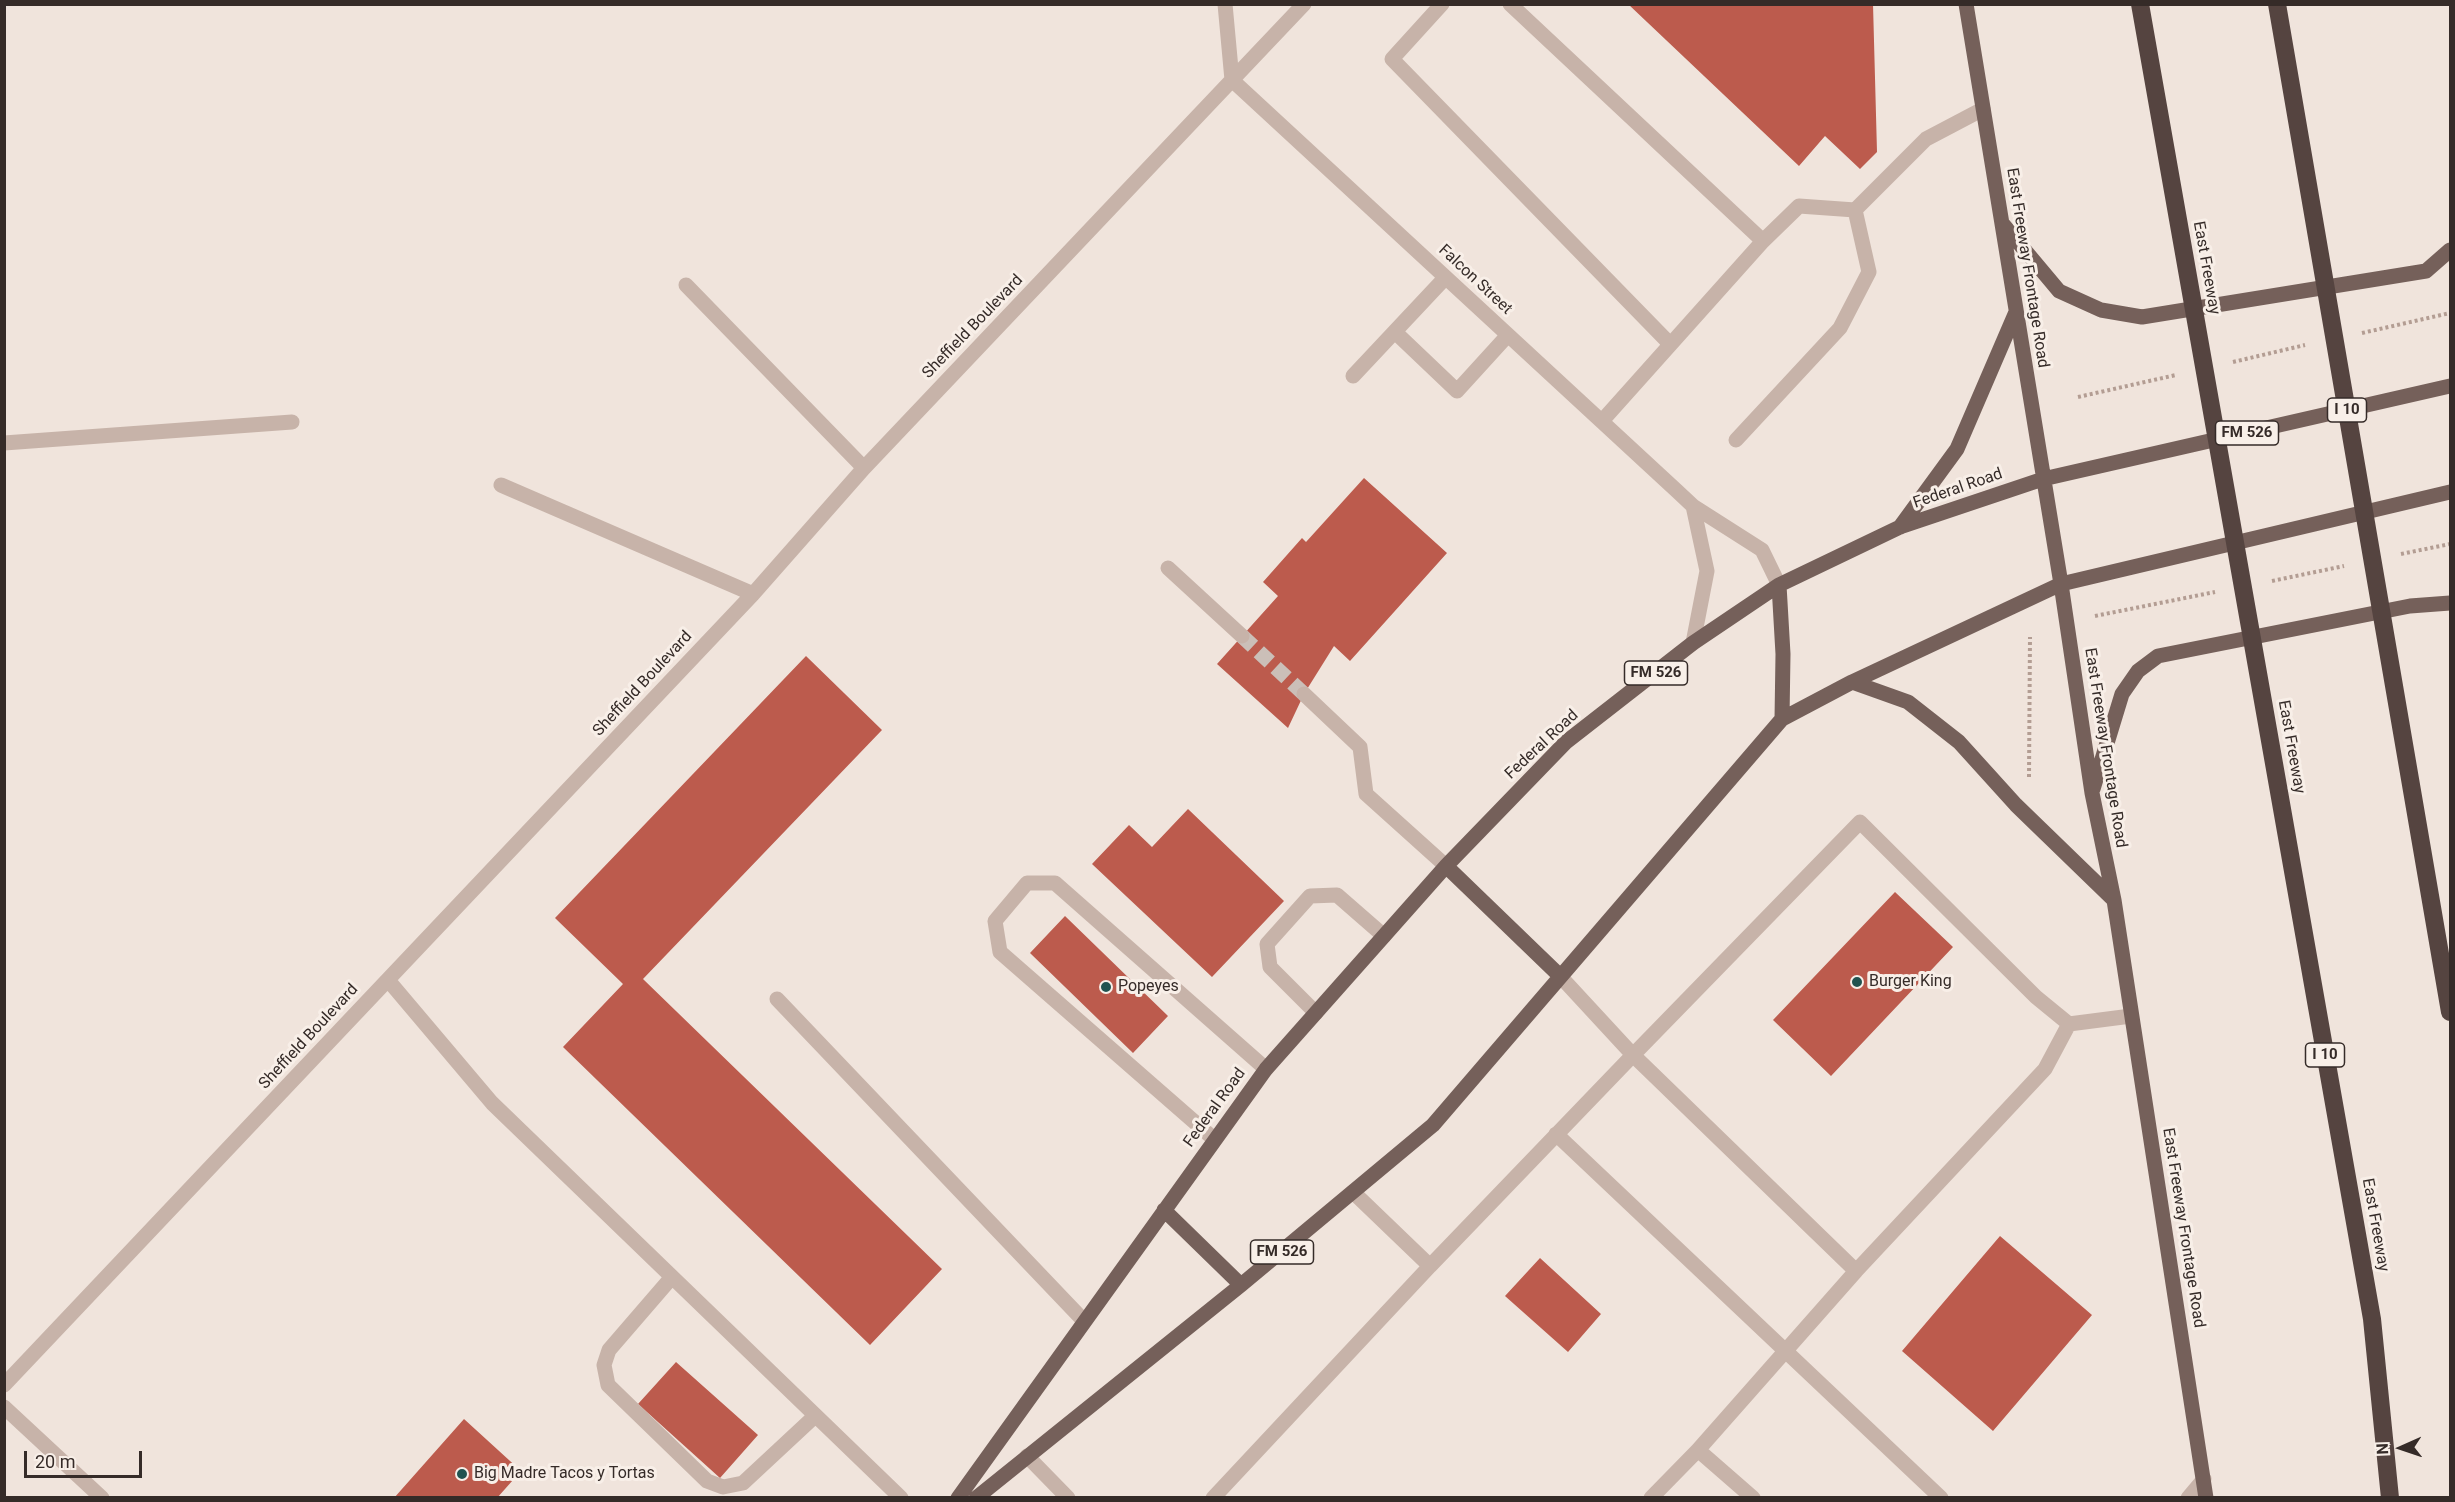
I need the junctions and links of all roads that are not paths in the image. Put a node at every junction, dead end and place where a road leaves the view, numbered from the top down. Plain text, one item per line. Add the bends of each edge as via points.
1 (1225, 4) edge
2 (1304, 4) edge
3 (1442, 4) edge
4 (1510, 4) edge
5 (1966, 4) edge
6 (2140, 4) edge
7 (2277, 4) edge
8 (1232, 80) junction
9 (1983, 109) junction
10 (1855, 210) junction
11 (2002, 223) junction
12 (1763, 241) junction
13 (2451, 250) edge
14 (1445, 278) junction
15 (686, 285) dead end
16 (2016, 312) junction
17 (1395, 332) junction
18 (1508, 336) junction
19 (1670, 344) junction
20 (1353, 376) dead end
21 (2451, 386) edge
22 (1602, 421) junction
23 (292, 422) dead end
24 (1736, 440) dead end
25 (4, 442) edge
26 (864, 468) junction
27 (2043, 479) junction
28 (501, 485) dead end
29 (2451, 492) edge
30 (1694, 506) junction
31 (1900, 527) junction
32 (1168, 568) dead end
33 (2061, 584) junction
34 (1779, 585) junction
35 (753, 594) junction
36 (2451, 603) edge
37 (1242, 636) tunnel mouth
38 (1693, 643) junction
39 (1852, 682) junction
40 (1304, 694) tunnel mouth
41 (1782, 719) junction
42 (2092, 793) junction
43 (1446, 866) junction
44 (2114, 900) junction
45 (1384, 936) junction
46 (1560, 976) junction
47 (388, 980) junction
48 (777, 999) dead end
49 (2451, 1012) edge
50 (1316, 1013) junction
51 (2131, 1016) junction
52 (2069, 1024) junction
53 (1633, 1055) junction
54 (1266, 1069) junction
55 (1556, 1134) junction
56 (1215, 1139) junction
57 (1353, 1192) junction
58 (1164, 1210) junction
59 (1430, 1266) junction
60 (1856, 1271) junction
61 (672, 1277) junction
62 (1241, 1285) junction
63 (1084, 1321) junction
64 (1787, 1349) junction
65 (4, 1385) edge
66 (4, 1407) edge
67 (815, 1416) junction
68 (2382, 1417) junction
69 (1698, 1450) junction
70 (1027, 1456) junction
71 (2204, 1479) junction
72 (102, 1497) edge
73 (901, 1497) edge
74 (958, 1497) edge
75 (975, 1497) edge
76 (1068, 1497) edge
77 (1213, 1497) edge
78 (1651, 1497) edge
79 (1753, 1497) edge
80 (1941, 1497) edge
81 (2188, 1497) edge
82 (2206, 1497) edge
83 (2385, 1497) edge
84 (2390, 1497) edge

1 - 8 street
2 - 8 street, Sheffield Boulevard
3 - 19 street via 1392,59
4 - 12 street
5 - 9 main road, East Freeway Frontage Road
6 - 68 highway, East Freeway / I 10 via 2372,1319
7 - 49 highway, I 10
8 - 14 street, Falcon Street
8 - 26 street, Sheffield Boulevard
9 - 10 street via 1926,139
9 - 11 main road, East Freeway Frontage Road
10 - 12 street via 1800,206
10 - 24 street via 1869,272 1840,328
11 - 13 main road via 2059,291 2101,310 2142,317 2426,271
11 - 16 main road, East Freeway Frontage Road
12 - 19 street
14 - 17 street
14 - 18 street, Falcon Street
15 - 26 street
16 - 27 main road, East Freeway Frontage Road
16 - 31 main road via 1957,449
17 - 18 street via 1457,391
17 - 20 street
18 - 22 street, Falcon Street
19 - 22 street
21 - 27 main road, Federal Road / FM 526
22 - 30 street, Falcon Street
23 - 25 street
26 - 35 street, Sheffield Boulevard
27 - 31 main road, Federal Road / FM 526
27 - 33 main road, East Freeway Frontage Road
28 - 35 street
29 - 33 main road, FM 526
30 - 34 street, Falcon Street via 1762,550
30 - 38 street via 1707,571
31 - 34 main road, Federal Road / FM 526
32 - 37 street
33 - 39 main road, FM 526
33 - 42 main road, East Freeway Frontage Road
34 - 38 main road, Federal Road / FM 526
34 - 41 main road
35 - 47 street, Sheffield Boulevard
36 - 42 main road via 2410,606 2158,656 2138,671 2122,694
38 - 43 main road, Federal Road / FM 526 via 1566,742
39 - 41 main road, FM 526
39 - 44 main road via 1908,702 1959,742 2016,805
40 - 43 street via 1360,747 1366,794
41 - 46 main road, FM 526
42 - 44 main road, East Freeway Frontage Road
43 - 45 main road, Federal Road / FM 526
43 - 46 main road
44 - 51 main road, East Freeway Frontage Road
45 - 50 main road, Federal Road / FM 526
45 - 50 street via 1337,895 1310,896 1267,944 1270,967
46 - 53 street
46 - 57 main road, FM 526 via 1433,1125
47 - 61 street via 492,1103
47 - 65 street, Sheffield Boulevard
48 - 63 street
50 - 54 main road, Federal Road / FM 526
51 - 52 street
51 - 71 main road, East Freeway Frontage Road
52 - 53 street via 1860,822
52 - 60 street via 2044,1069
53 - 55 street
53 - 60 street
54 - 56 main road, Federal Road / FM 526
54 - 56 street via 1055,883 1027,883 995,921 999,952
55 - 59 street
55 - 64 street
56 - 58 main road, Federal Road / FM 526
57 - 59 street
57 - 62 main road, FM 526
58 - 62 main road
58 - 63 main road, Federal Road / FM 526
59 - 77 street
60 - 64 street
61 - 67 street
61 - 67 street via 609,1350 604,1365 608,1385 707,1481 723,1487 743,1483
62 - 70 main road, FM 526
63 - 74 main road, Federal Road / FM 526
64 - 69 street
64 - 80 street
66 - 72 street
67 - 73 street
68 - 83 highway
68 - 84 highway, East Freeway / I 10
69 - 78 street
69 - 79 street
70 - 75 main road, FM 526
70 - 76 street
71 - 81 street
71 - 82 main road, East Freeway Frontage Road

